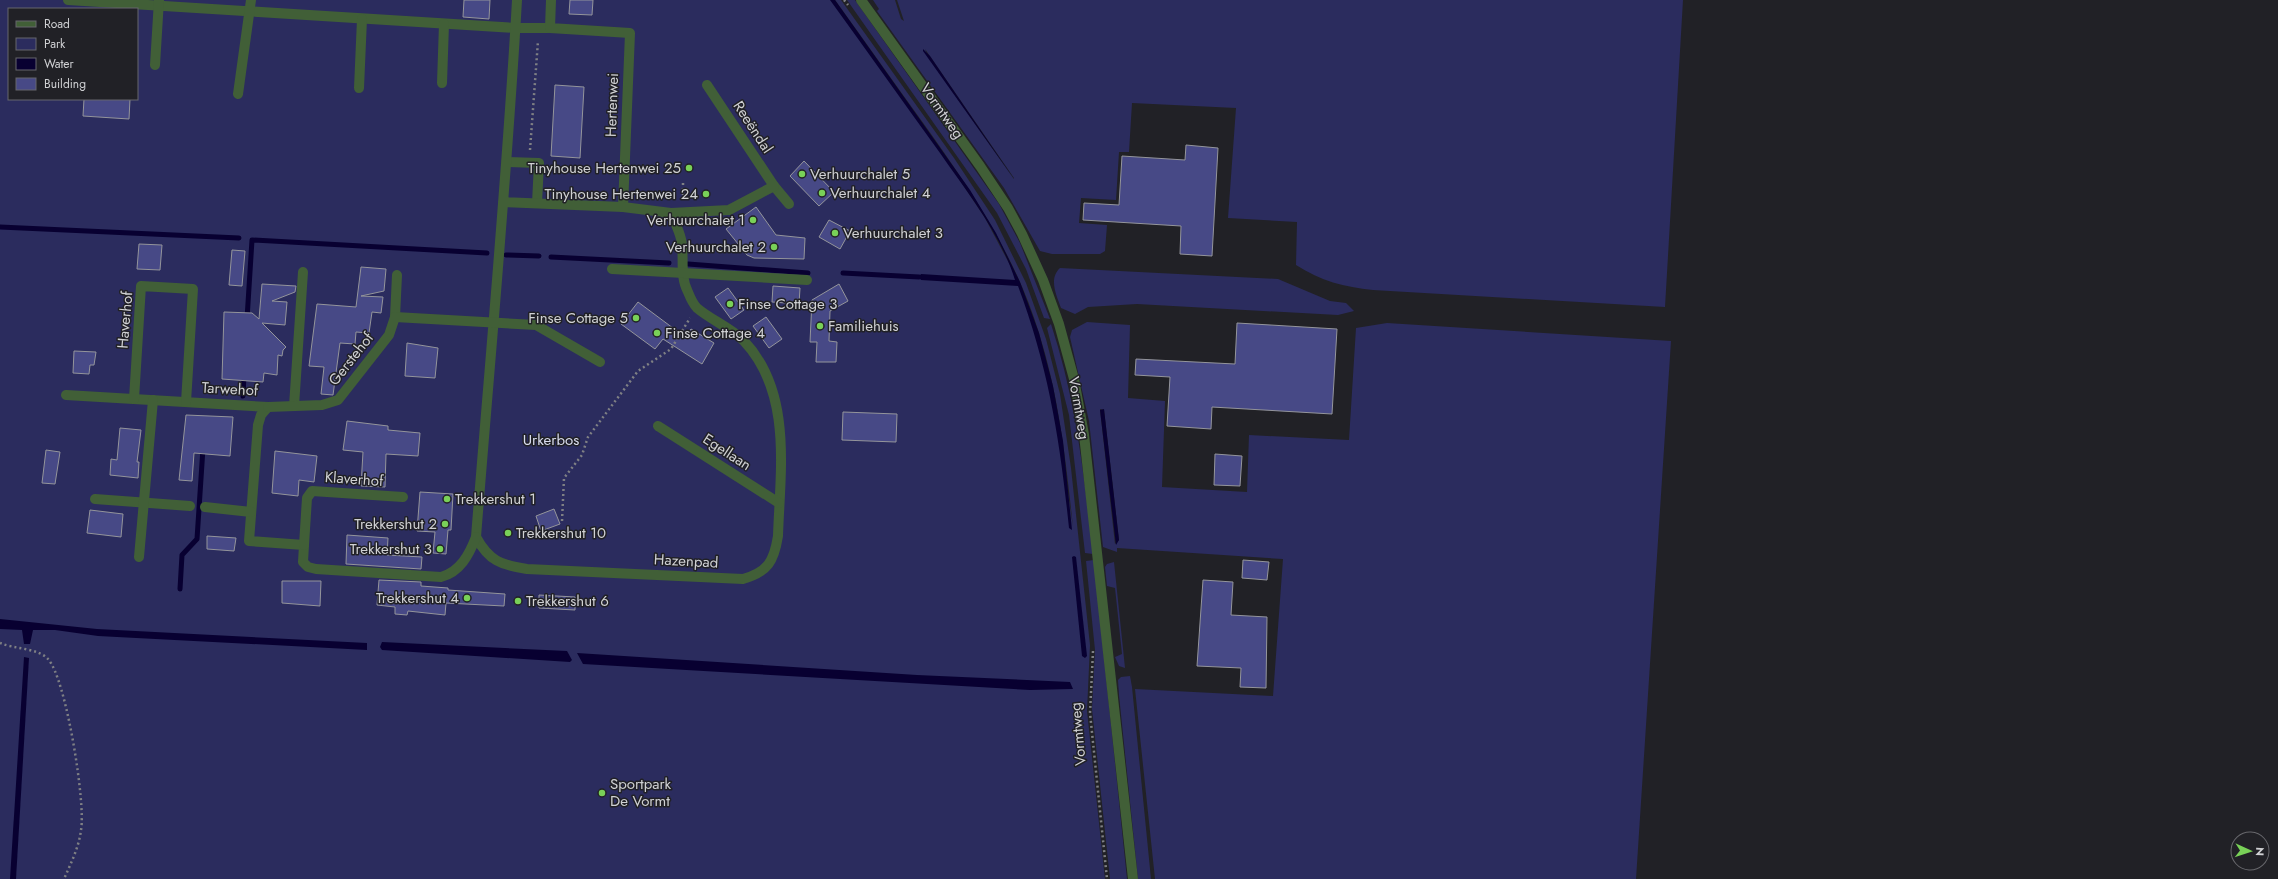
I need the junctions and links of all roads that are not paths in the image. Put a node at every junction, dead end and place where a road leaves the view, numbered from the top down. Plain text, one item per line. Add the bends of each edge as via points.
1 (251, 0) edge
2 (517, 0) edge
3 (551, 0) edge
4 (861, 0) edge
5 (159, 3) edge
6 (69, 4) edge
7 (250, 12) junction
8 (362, 19) junction
9 (444, 24) junction
10 (516, 28) junction
11 (550, 28) junction
12 (155, 65) dead end
13 (442, 82) dead end
14 (707, 85) dead end
15 (359, 88) dead end
16 (238, 94) dead end
17 (507, 162) junction
18 (774, 186) junction
19 (504, 202) junction
20 (537, 203) junction
21 (788, 204) dead end
22 (623, 207) junction
23 (671, 213) junction
24 (612, 269) dead end
25 (303, 272) dead end
26 (682, 273) junction
27 (398, 275) dead end
28 (807, 280) dead end
29 (395, 318) junction
30 (493, 323) junction
31 (600, 362) dead end
32 (66, 395) dead end
33 (134, 399) junction
34 (153, 400) junction
35 (186, 402) junction
36 (294, 406) junction
37 (268, 407) junction
38 (658, 426) dead end
39 (402, 497) dead end
40 (95, 499) dead end
41 (144, 503) junction
42 (779, 503) junction
43 (190, 506) dead end
44 (205, 507) dead end
45 (251, 512) junction
46 (476, 538) junction
47 (304, 545) junction
48 (139, 557) dead end
49 (1133, 879) edge

1 - 7 street
2 - 10 street
3 - 11 street
4 - 49 street, Vormtweg via 1008,208 1036,263 1059,324 1074,379 1084,435
5 - 6 street
5 - 7 street
5 - 12 street
7 - 8 street
7 - 16 street
8 - 9 street
8 - 15 street
9 - 10 street
9 - 13 street
10 - 11 street
10 - 17 street
11 - 22 street, Hertenwei via 630,33
14 - 18 street, Reeëndal
17 - 19 street
17 - 20 street via 539,163
18 - 21 street, Reeëndal
18 - 23 street via 729,210
19 - 20 street
19 - 30 street
20 - 22 street
22 - 23 street
23 - 26 street via 681,239
24 - 26 street
25 - 36 street
26 - 28 street
26 - 42 street, Hazenpad via 687,292 696,307 744,341 769,381 781,433
27 - 29 street, Gerstehof
29 - 30 street
29 - 36 street, Gerstehof via 389,335 338,400 322,405
30 - 31 street via 536,325
30 - 46 street
32 - 33 street, Tarwehof
33 - 34 street, Tarwehof
33 - 35 street, Haverhof via 141,286 193,289
34 - 35 street, Tarwehof
34 - 41 street
35 - 37 street, Tarwehof
36 - 37 street, Gerstehof
37 - 45 street, Tarwehof via 261,415 258,425
38 - 42 street, Egellaan
39 - 47 street, Klaverhof via 312,491 308,498
40 - 41 street
41 - 43 street
41 - 48 street
42 - 46 street, Hazenpad via 778,536 773,556 757,575 743,579 527,569 502,565 484,552
44 - 45 street
45 - 47 street, Tarwehof via 249,541
46 - 47 street, Klaverhof via 464,562 456,570 441,577 316,570 303,562

